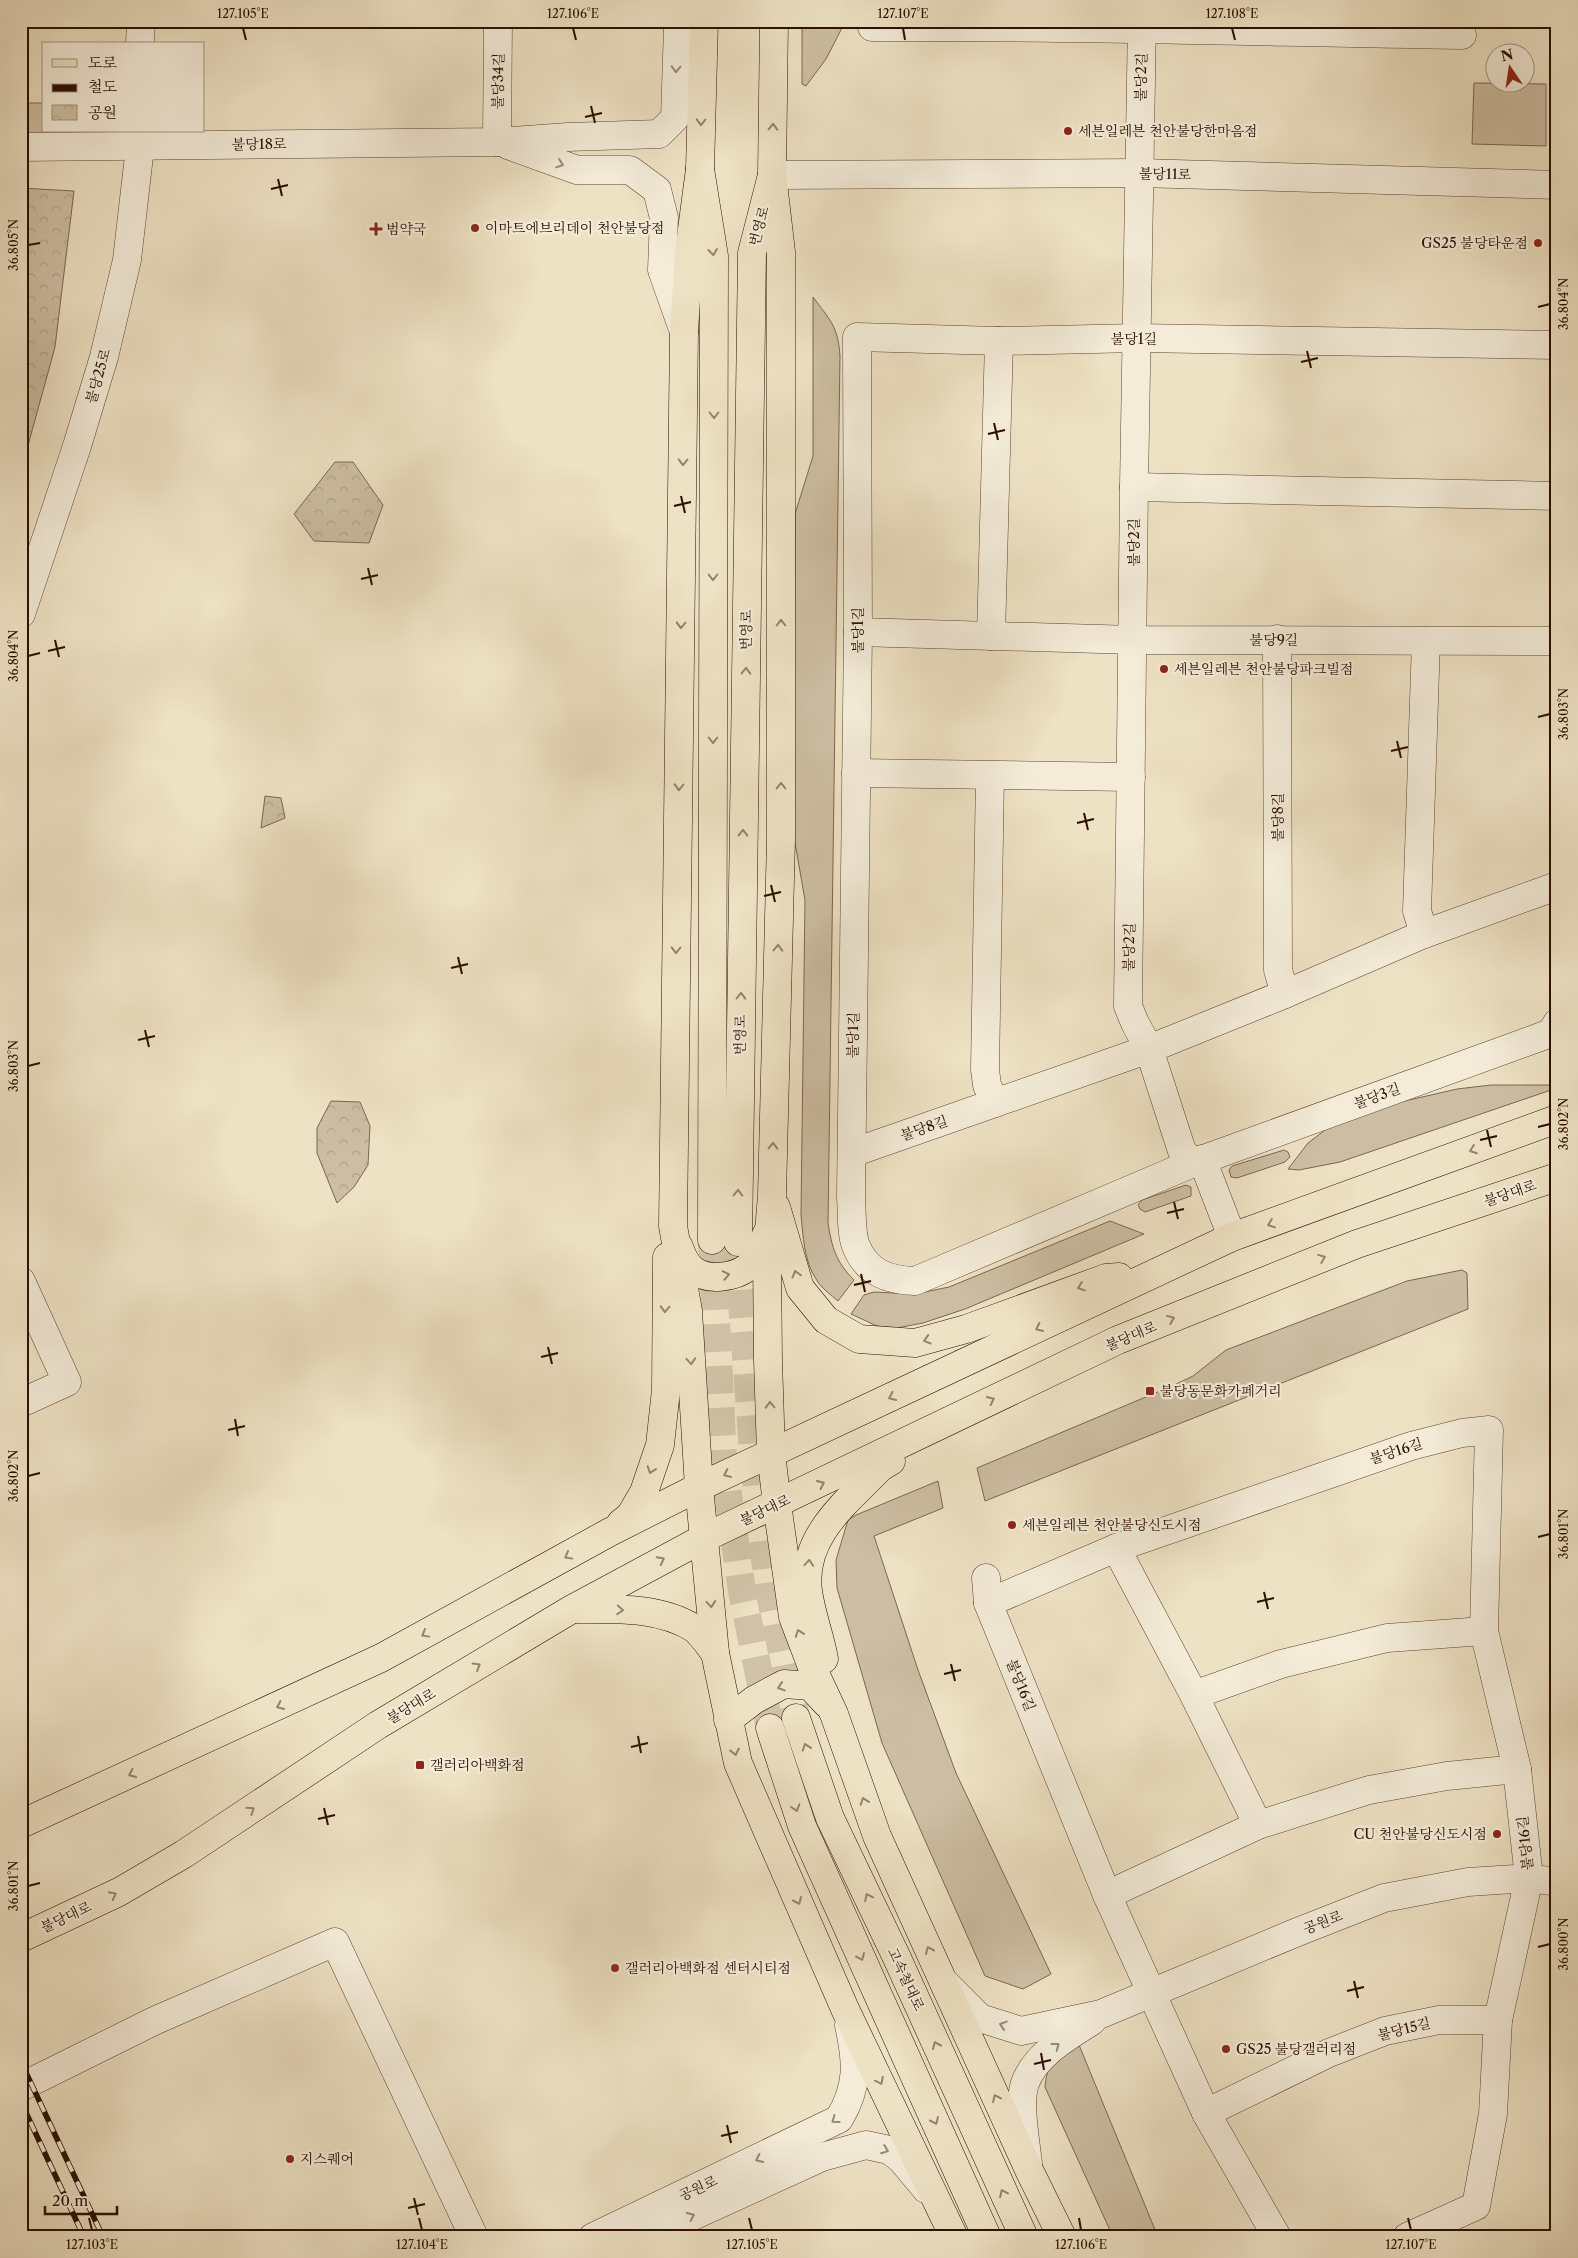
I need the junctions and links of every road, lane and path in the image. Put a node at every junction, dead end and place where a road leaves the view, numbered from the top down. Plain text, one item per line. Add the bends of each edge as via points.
1 (141, 21) edge
2 (498, 21) edge
3 (681, 21) edge
4 (704, 21) edge
5 (774, 21) edge
6 (872, 21) edge
7 (1003, 24) edge
8 (1142, 26) edge
9 (1462, 35) dead end
10 (140, 42) edge
11 (140, 139) edge
12 (497, 142) junction
13 (21, 147) edge
14 (700, 170) junction
15 (1139, 174) junction
16 (772, 175) junction
17 (1557, 185) edge
18 (684, 332) junction
19 (1138, 338) junction
20 (999, 341) junction
21 (1557, 345) edge
22 (1134, 487) junction
23 (1557, 496) edge
24 (21, 614) edge
25 (858, 632) junction
26 (991, 636) junction
27 (1277, 639) junction
28 (1134, 640) junction
29 (1426, 641) junction
30 (1557, 642) edge
31 (856, 773) junction
32 (990, 776) junction
33 (1131, 777) junction
34 (1557, 886) edge
35 (1424, 934) junction
36 (1285, 994) junction
37 (1557, 1023) edge
38 (1149, 1049) junction
39 (995, 1103) junction
40 (1554, 1120) edge
41 (852, 1153) junction
42 (1198, 1161) junction
43 (1557, 1177) edge
44 (772, 1194) junction
45 (673, 1226) junction
46 (769, 1228) junction
47 (1232, 1238) junction
48 (1162, 1270) junction
49 (21, 1281) edge
50 (21, 1404) edge
51 (947, 1421) junction
52 (772, 1453) junction
53 (699, 1487) junction
54 (777, 1504) junction
55 (610, 1532) junction
56 (704, 1538) junction
57 (1116, 1548) junction
58 (572, 1609) junction
59 (1484, 1631) junction
60 (715, 1652) junction
61 (1194, 1695) junction
62 (834, 1714) junction
63 (796, 1718) tunnel mouth
64 (728, 1720) junction
65 (770, 1728) tunnel mouth
66 (1517, 1769) junction
67 (21, 1824) edge
68 (1258, 1825) junction
69 (1529, 1878) junction
70 (1557, 1882) edge
71 (1107, 1895) junction
72 (21, 1938) edge
73 (943, 1982) junction
74 (1152, 1993) junction
75 (845, 2009) junction
76 (1101, 2014) junction
77 (1498, 2020) junction
78 (21, 2087) edge
79 (1206, 2113) junction
80 (812, 2148) junction
81 (1029, 2170) junction
82 (938, 2203) junction
83 (465, 2229) edge
84 (593, 2237) edge
85 (647, 2237) edge
86 (954, 2237) edge
87 (987, 2237) edge
88 (1024, 2237) edge
89 (1062, 2237) edge
90 (1277, 2237) edge
91 (1407, 2237) edge

1 - 10 street
2 - 12 street, 불당34길
3 -> 12 street, 불당18로 via 678,27 675,118 659,134
4 -> 14 main road, 번영로
16 -> 5 main road, 번영로
6 - 7 street via 872,27
7 - 8 street
8 - 9 street
8 - 15 street, 불당2길
11 - 12 street, 불당18로
11 - 13 street, 불당18로
11 - 24 street, 불당25로 via 127,260 104,357 78,446
12 -> 18 street via 577,170 630,170 657,190 664,218 662,270
14 -> 16 main road, 번영로 via 714,256 725,1241 752,253
14 - 18 main road via 689,252
15 - 16 street, 불당11로
15 - 17 street, 불당11로
15 - 19 street, 불당2길
44 -> 16 main road via 781,839 781,252
18 -> 45 main road
19 - 20 street, 불당1길
19 - 21 street, 불당1길
19 - 22 street, 불당2길
20 - 25 street, 불당1길 via 857,337
20 - 26 street
22 - 23 street
22 - 28 street, 불당2길
25 - 26 street, 불당9길
25 - 31 street, 불당1길
26 - 28 street, 불당9길
27 - 28 street, 불당9길
27 - 29 street, 불당9길
27 - 36 street, 불당8길 via 1278,970
28 - 33 street, 불당2길
29 - 30 street, 불당9길
29 - 35 street via 1417,910
31 - 32 street
31 - 41 street, 불당1길
32 - 33 street
32 - 39 street via 985,1070
33 - 38 street, 불당2길 via 1128,1006
34 - 35 street, 불당8길
35 - 36 street, 불당8길
36 - 38 street, 불당8길
37 - 42 street, 불당3길 via 1551,1033
38 - 39 street, 불당8길
38 - 42 street, 불당2길 via 1182,1151
39 - 41 street, 불당8길
40 -> 47 main road
41 - 42 street, 불당1길 via 851,1196 856,1246 872,1270 894,1280 915,1281
42 - 47 street, 불당2길
51 -> 43 main road, 불당대로 via 1118,1340 1348,1248
44 - 46 main road
48 -> 44 main road via 1106,1278 915,1343 859,1339 826,1320 800,1288
45 -> 46 main road via 683,1260 693,1271 715,1277 729,1276 748,1267 761,1249
45 -> 53 main road via 688,1311
45 -> 55 main road via 667,1254 666,1390 660,1445 644,1492 630,1516
52 -> 46 main road via 768,1350
47 - 48 main road
48 -> 52 main road
49 - 50 street via 67,1382
54 -> 51 main road, 불당대로
62 -> 51 main road via 808,1590 810,1554 829,1519 881,1467
52 -> 53 main road
52 - 54 main road
53 - 55 main road
53 - 56 main road
54 - 56 main road, 불당대로
62 -> 54 main road via 793,1617
55 -> 67 main road via 381,1658
58 -> 56 main road, 불당대로
56 -> 60 main road
57 - 59 street, 불당16길 via 1411,1446 1489,1430
57 - 61 street
57 - 71 street, 불당16길 via 987,1591
58 -> 60 main road via 620,1609 665,1615 695,1630
72 -> 58 main road, 불당대로 via 119,1892 184,1854 378,1725
59 - 61 street via 1387,1638 1281,1664
59 - 66 street, 불당16길
60 - 64 main road
61 - 68 street
62 -> 64 main road via 810,1686 784,1684 754,1700
73 -> 62 main road via 876,1836
88 -> 63 main road, 고속철대로 via 830,1818
64 -> 75 main road via 738,1764
65 -> 87 main road via 802,1826
66 - 68 street via 1447,1776 1369,1790
66 - 69 street, 불당16길
68 - 71 street
69 - 70 street, 공원로
69 - 74 street, 공원로 via 1468,1882 1384,1898
69 - 77 street
71 - 74 street, 불당16길
76 -> 73 street via 1021,2031 980,2018
81 -> 73 main road
74 - 76 street, 공원로
74 - 79 street
75 -> 80 street via 855,2052 850,2100 840,2119
75 -> 82 main road
81 -> 76 street via 1023,2103 1025,2084 1042,2056
77 - 79 street, 불당15길 via 1440,2020 1385,2031 1329,2053
77 - 91 street via 1493,2114 1476,2206
78 - 83 street via 154,2021 335,1942
79 - 90 street
80 -> 82 street via 866,2145 889,2150 901,2159
80 -> 84 street, 공원로
85 -> 80 street, 공원로
81 - 89 main road
82 - 86 main road

